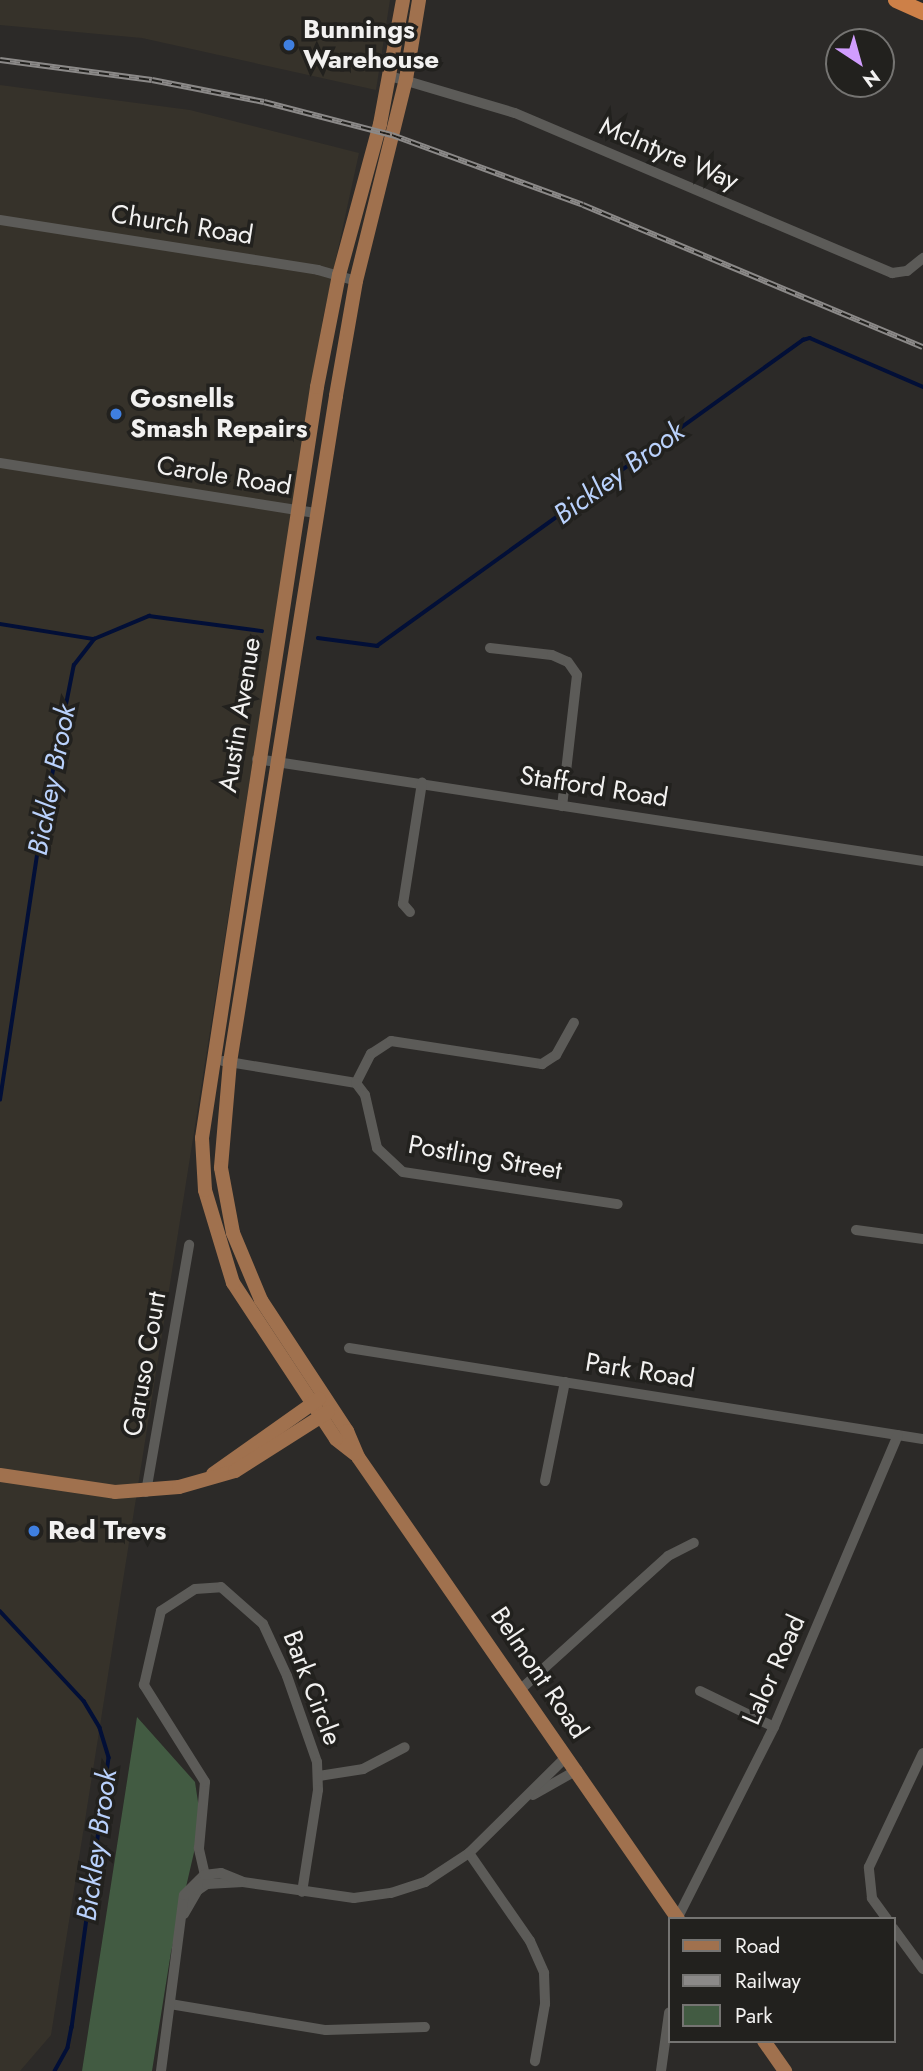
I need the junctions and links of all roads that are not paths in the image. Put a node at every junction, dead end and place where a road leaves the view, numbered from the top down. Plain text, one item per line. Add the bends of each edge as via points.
1 (403, 0) edge
2 (419, 0) edge
3 (896, 0) edge
4 (923, 12) edge
5 (390, 76) junction
6 (407, 79) junction
7 (0, 220) edge
8 (923, 258) edge
9 (339, 275) junction
10 (356, 281) junction
11 (0, 463) edge
12 (297, 510) junction
13 (317, 513) junction
14 (490, 648) dead end
15 (257, 759) junction
16 (278, 762) junction
17 (422, 782) junction
18 (562, 806) junction
19 (923, 861) edge
20 (410, 912) dead end
21 (574, 1023) dead end
22 (211, 1059) junction
23 (230, 1062) junction
24 (356, 1083) junction
25 (618, 1204) dead end
26 (856, 1230) dead end
27 (923, 1239) edge
28 (189, 1245) dead end
29 (349, 1348) dead end
30 (565, 1382) junction
31 (322, 1407) junction
32 (898, 1435) junction
33 (923, 1439) edge
34 (0, 1475) edge
35 (545, 1481) dead end
36 (146, 1492) junction
37 (694, 1543) dead end
38 (521, 1689) junction
39 (700, 1691) dead end
40 (774, 1727) junction
41 (405, 1746) dead end
42 (923, 1753) edge
43 (566, 1757) junction
44 (577, 1770) junction
45 (319, 1776) junction
46 (528, 1797) junction
47 (469, 1853) junction
48 (205, 1880) junction
49 (302, 1892) junction
50 (677, 1917) edge
51 (679, 1917) edge
52 (886, 1917) edge
53 (895, 1931) edge
54 (923, 1969) edge
55 (170, 2004) junction
56 (668, 2020) edge
57 (425, 2028) dead end
58 (765, 2043) edge
59 (536, 2061) dead end
60 (161, 2071) edge
61 (661, 2071) edge
62 (785, 2071) edge

1 - 5 main road, Austin Avenue
2 - 6 main road, Austin Avenue
3 - 4 highway
5 - 6 street, McIntyre Way
5 - 9 main road, Austin Avenue
6 - 8 street, McIntyre Way via 515,113 892,273 907,271
6 - 10 main road, Austin Avenue
7 - 9 street, Church Road
9 - 10 street, Church Road
9 - 12 main road, Austin Avenue
10 - 13 main road, Austin Avenue
11 - 12 street, Carole Road
12 - 13 street, Carole Road
12 - 15 main road, Austin Avenue
13 - 16 main road, Austin Avenue
14 - 18 street via 552,655 568,662 576,676
15 - 16 street, Stafford Road
15 - 22 main road, Austin Avenue
16 - 17 street, Stafford Road
16 - 23 main road, Austin Avenue
17 - 18 street, Stafford Road
17 - 20 street via 403,904
18 - 19 street, Stafford Road
21 - 24 street via 556,1055 542,1064 391,1041 371,1054
22 - 23 street
22 - 31 main road, Austin Avenue via 202,1165 217,1240 233,1283
23 - 24 street
23 - 31 main road, Austin Avenue via 220,1136 227,1212 261,1300
24 - 25 street, Postling Street via 365,1095 377,1148 403,1172
26 - 27 street
28 - 36 street, Caruso Court
29 - 30 street, Park Road
30 - 32 street, Park Road
30 - 35 street
31 - 36 main road via 209,1477
31 - 38 main road, Belmont Road via 336,1439 358,1457
32 - 33 street, Park Road
32 - 40 street, Lalor Road
34 - 36 main road via 115,1492
37 - 38 street via 668,1556
38 - 43 main road, Belmont Road
39 - 40 street
40 - 51 street, Lalor Road
41 - 45 street via 363,1769
42 - 52 street via 869,1867 872,1898
43 - 44 main road, Belmont Road
43 - 46 street
44 - 46 street
44 - 50 main road, Belmont Road
45 - 48 street, Bark Circle via 287,1676 263,1624 221,1587 195,1589 161,1611 144,1685 205,1782 199,1848
45 - 49 street, Bark Circle
46 - 47 street
47 - 49 street via 425,1882 391,1893 354,1898
47 - 59 street via 530,1941 544,1973 545,2004
48 - 49 street
48 - 55 street via 184,1914
53 - 54 street
55 - 57 street via 326,2030
55 - 60 street
56 - 61 street
58 - 62 main road

